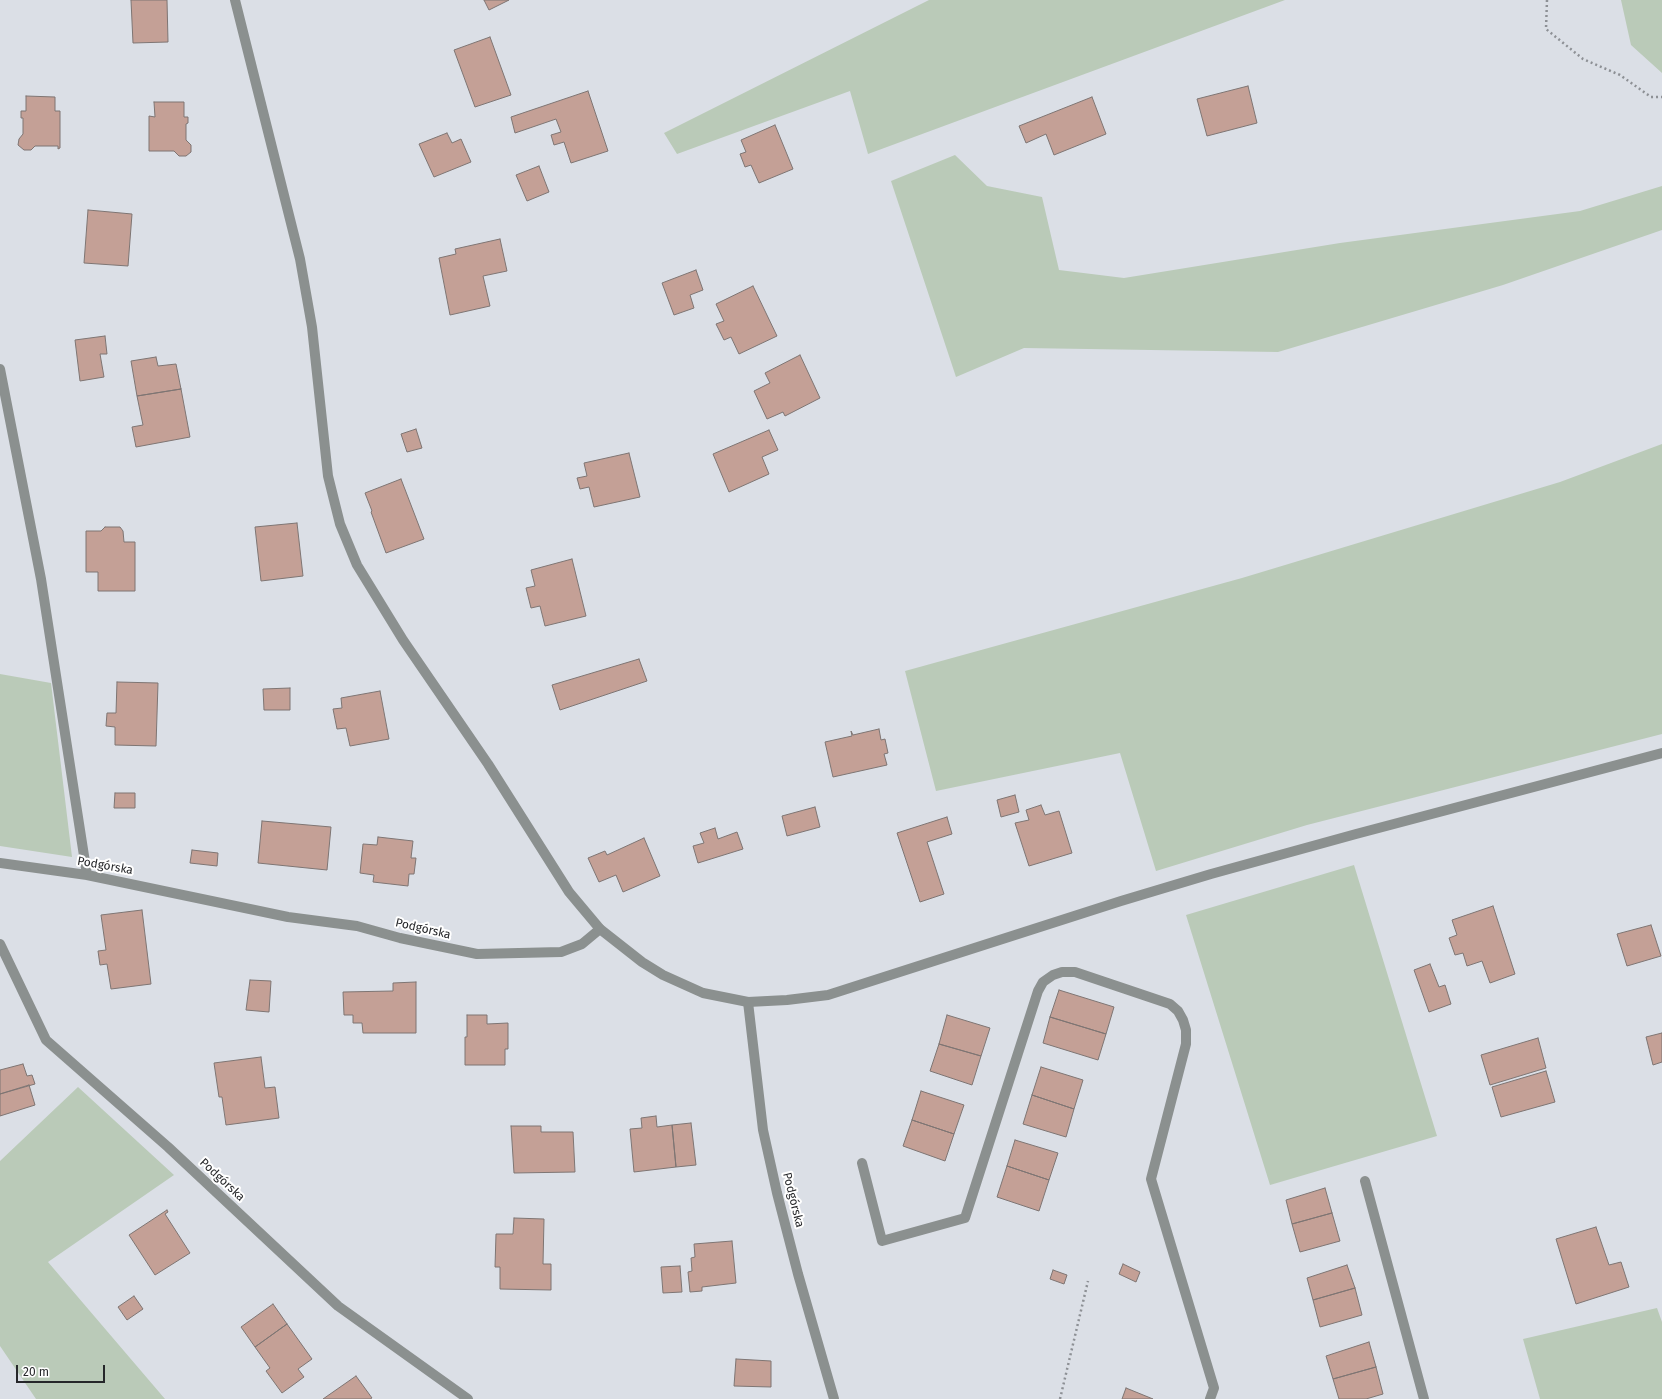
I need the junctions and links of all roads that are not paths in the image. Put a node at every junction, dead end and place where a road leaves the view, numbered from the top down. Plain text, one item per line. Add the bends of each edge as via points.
1 (235, 0) edge
2 (0, 369) edge
3 (1662, 753) edge
4 (0, 863) edge
5 (87, 875) junction
6 (600, 929) junction
7 (0, 944) edge
8 (748, 1002) junction
9 (862, 1163) dead end
10 (1366, 1181) dead end
11 (468, 1399) edge
12 (834, 1399) edge
13 (1210, 1399) edge
14 (1424, 1399) edge

1 - 6 street via 300,259 312,327 328,476 340,524 357,565 403,640 488,764 570,892
2 - 5 street via 39,572
3 - 8 street via 1211,874 828,995
4 - 5 street, Podgórska
5 - 6 street, Podgórska via 288,917 357,926 477,954 561,952 582,944
6 - 8 street via 663,975 703,993
7 - 11 street, Podgórska via 46,1040 168,1147 338,1306
8 - 12 street, Podgórska via 765,1137 794,1259
9 - 13 street via 882,1241 965,1218 1043,982 1062,972 1075,972 1170,1004 1183,1020 1186,1044 1151,1179 1214,1388
10 - 14 street

